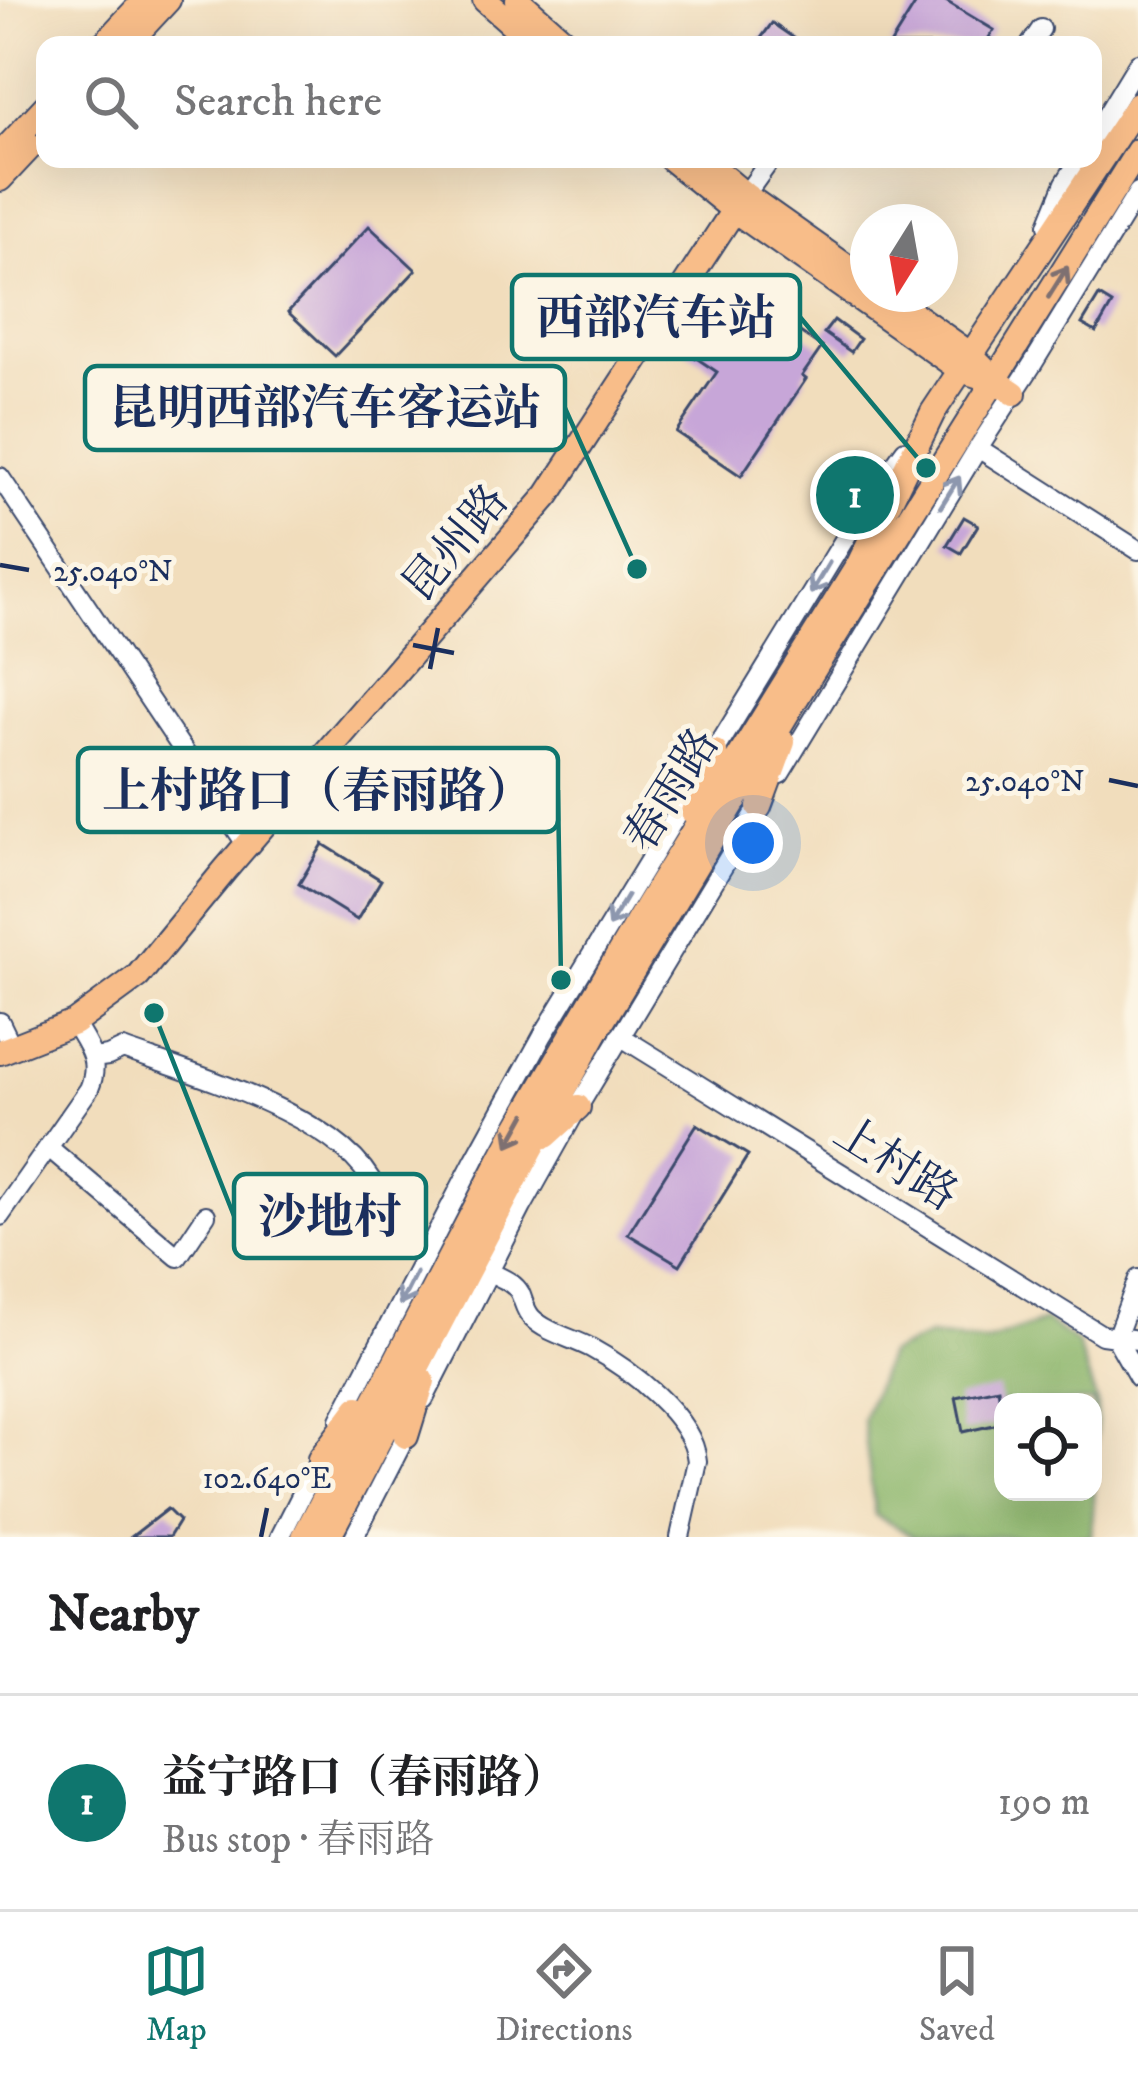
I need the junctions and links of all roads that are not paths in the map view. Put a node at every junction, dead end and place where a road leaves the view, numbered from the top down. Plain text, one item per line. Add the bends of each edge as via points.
1 (485, 0) edge
2 (518, 0) edge
3 (160, 1) edge
4 (115, 36) edge
5 (133, 36) edge
6 (526, 36) edge
7 (559, 36) edge
8 (1138, 63) edge
9 (1138, 104) edge
10 (36, 117) edge
11 (1102, 122) edge
12 (36, 141) edge
13 (1138, 151) edge
14 (0, 155) edge
15 (1102, 161) edge
16 (685, 168) edge
17 (710, 168) edge
18 (765, 168) edge
19 (1074, 168) edge
20 (1097, 168) edge
21 (0, 179) edge
22 (1138, 192) edge
23 (740, 202) junction
24 (1037, 253) junction
25 (850, 271) edge
26 (906, 312) edge
27 (966, 362) junction
28 (1005, 387) junction
29 (933, 412) junction
30 (978, 448) junction
31 (0, 477) edge
32 (1138, 550) edge
33 (804, 685) junction
34 (715, 752) junction
35 (759, 807) junction
36 (248, 847) junction
37 (673, 865) junction
38 (0, 1022) edge
39 (76, 1028) junction
40 (620, 1036) junction
41 (4, 1055) edge
42 (94, 1058) junction
43 (578, 1107) junction
44 (48, 1147) junction
45 (531, 1150) junction
46 (206, 1215) dead end
47 (0, 1216) edge
48 (382, 1225) road end
49 (490, 1272) junction
50 (1138, 1279) edge
51 (445, 1313) junction
52 (1116, 1338) junction
53 (1138, 1340) edge
54 (403, 1348) junction
55 (1138, 1377) edge
56 (406, 1436) junction
57 (320, 1459) junction
58 (280, 1537) edge
59 (304, 1537) edge
60 (328, 1537) edge
61 (353, 1537) edge
62 (680, 1537) edge

1 - 6 main road
2 - 7 main road
3 - 4 main road
3 - 5 main road
8 - 11 street
9 - 15 main road, 春雨路
10 - 14 main road
12 - 21 main road
28 -> 13 main road, 春雨路
16 - 23 main road
17 - 23 main road
18 - 23 street
19 - 24 street
20 - 24 main road, 春雨路
22 - 28 street
23 - 25 main road
23 - 27 main road
23 - 36 main road, 昆州路 via 548,495
24 - 27 main road, 春雨路
26 - 27 main road
27 - 28 main road
27 - 29 main road, 春雨路
28 - 30 street
28 - 33 main road, 春雨路
29 -> 34 street via 866,504
29 - 37 main road, 春雨路 via 860,564
30 - 32 street
35 -> 30 street
31 - 36 street
33 - 35 main road
33 - 45 main road, 春雨路
34 - 37 main road
34 -> 57 street via 543,1035
35 - 40 street
36 - 39 main road, 昆州路 via 138,976
37 -> 54 main road, 春雨路 via 513,1136
38 - 41 street
39 - 41 main road, 昆州路
39 - 42 street
40 - 43 street
40 - 52 street, 上村路
42 - 44 street via 89,1089
42 - 48 street via 123,1049 277,1107 352,1155 376,1189
43 - 45 main road
43 - 49 street
44 - 46 street via 178,1257
44 - 47 street
45 - 51 main road, 春雨路
49 - 56 street
49 - 62 street via 518,1289 532,1318 628,1371 690,1436 697,1461
50 - 52 street
51 - 56 main road
51 - 60 main road, 春雨路
52 - 53 street, 上村路
52 - 55 street
54 - 57 main road
54 - 59 main road, 春雨路
56 - 61 street
57 - 58 street

